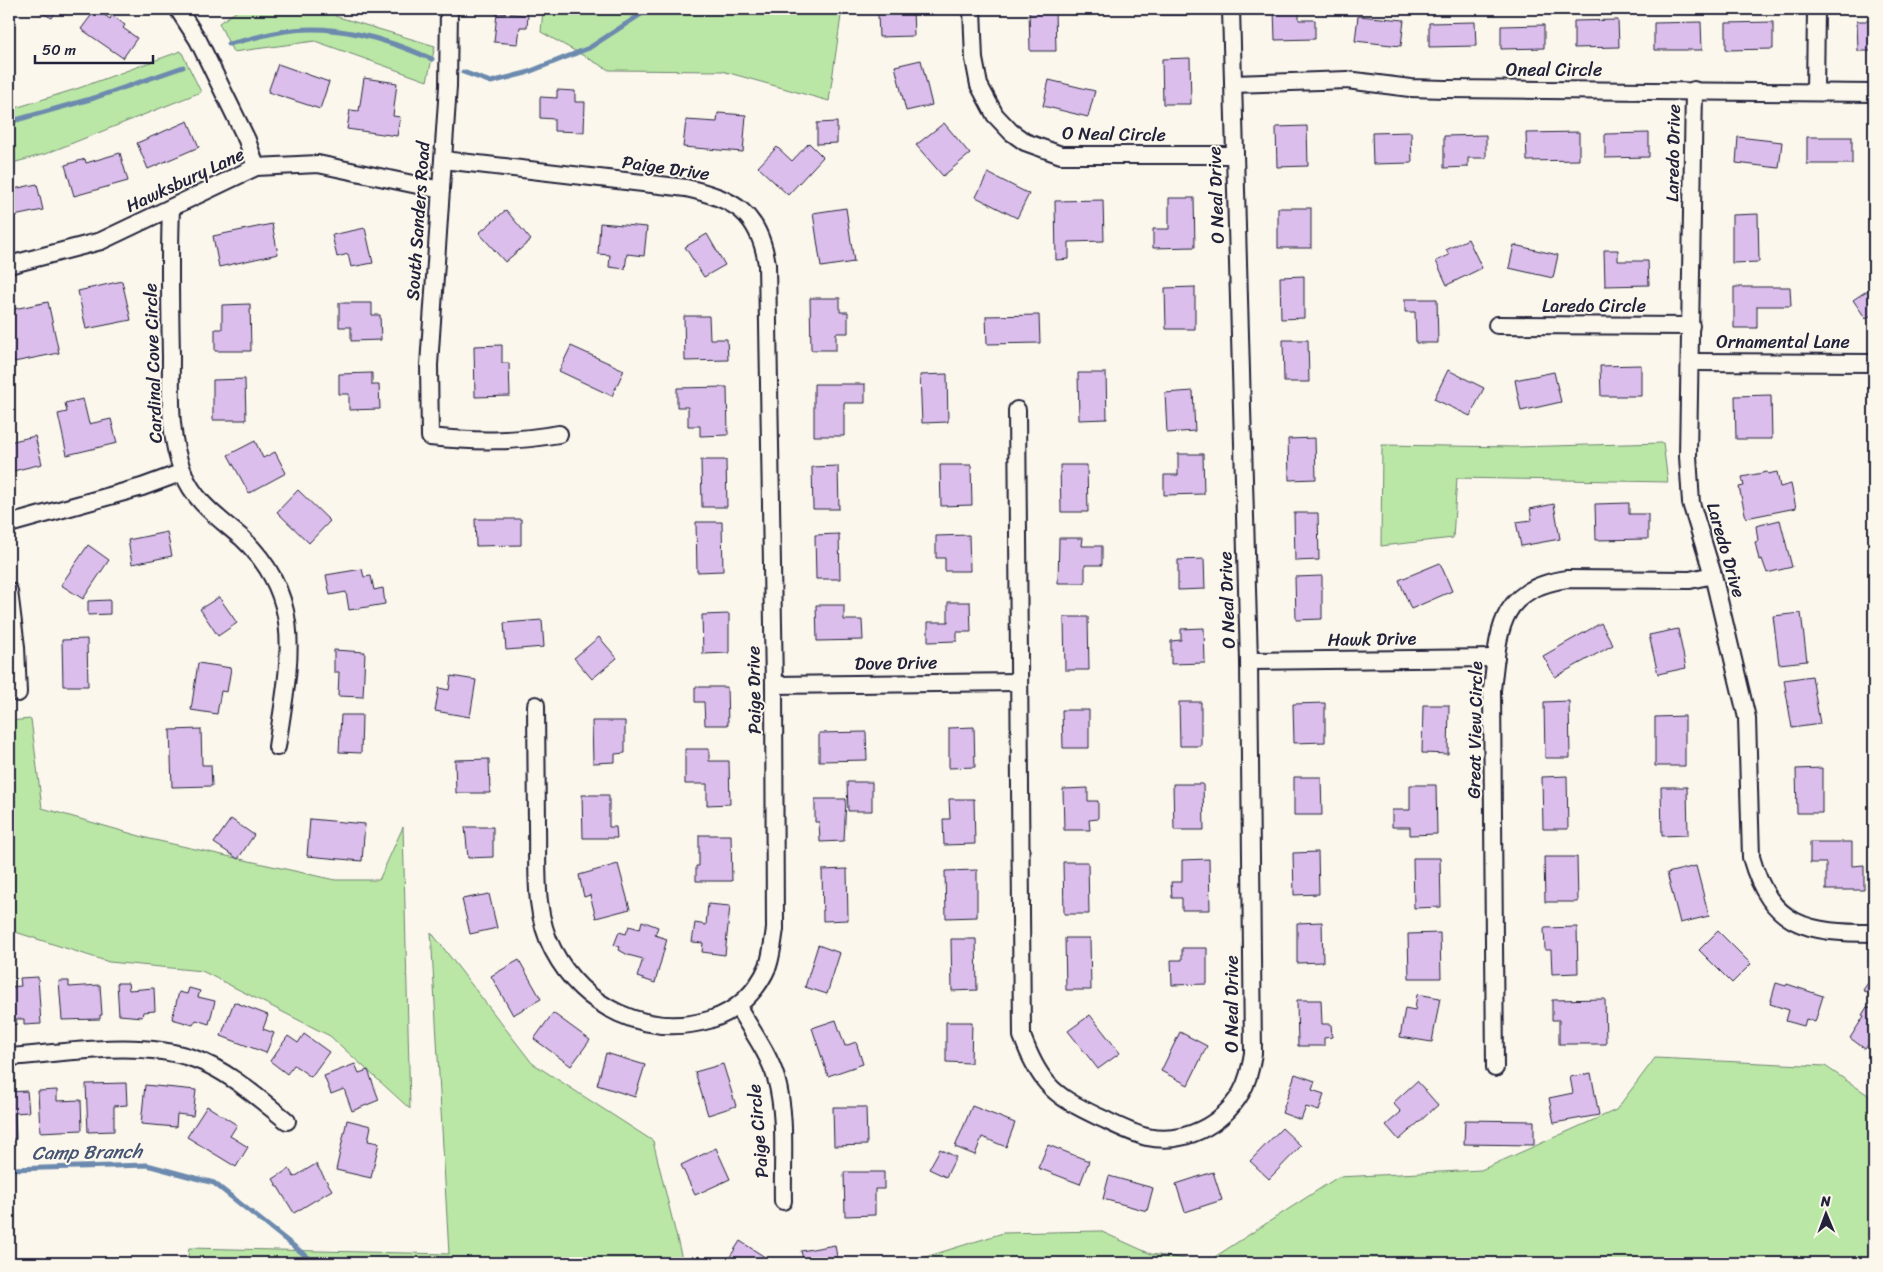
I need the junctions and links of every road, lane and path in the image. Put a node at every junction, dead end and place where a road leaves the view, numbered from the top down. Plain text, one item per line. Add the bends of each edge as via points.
1 (178, 9) edge
2 (449, 9) edge
3 (972, 9) edge
4 (1231, 9) edge
5 (1816, 9) edge
6 (1234, 84) junction
7 (1694, 90) junction
8 (1815, 92) junction
9 (1874, 93) edge
10 (1234, 155) junction
11 (443, 160) junction
12 (256, 167) junction
13 (441, 190) junction
14 (171, 208) junction
15 (9, 265) edge
16 (1496, 325) dead end
17 (1691, 326) junction
18 (1691, 362) junction
19 (1874, 363) edge
20 (1017, 410) dead end
21 (559, 434) dead end
22 (183, 472) junction
23 (9, 524) edge
24 (1713, 575) junction
25 (9, 591) edge
26 (1496, 658) junction
27 (1249, 661) junction
28 (1018, 682) junction
29 (774, 684) junction
30 (18, 693) dead end
31 (536, 705) dead end
32 (277, 747) dead end
33 (1874, 933) edge
34 (738, 1007) junction
35 (9, 1058) edge
36 (1495, 1068) dead end
37 (287, 1121) dead end
38 (783, 1201) dead end

1 - 12 street via 198,40
2 - 11 street, South Sanders Road
3 - 10 street, O Neal Circle via 974,59 980,85 995,115 1025,142 1061,155
4 - 6 street, O Neal Drive
5 - 8 street
6 - 7 street, Oneal Circle via 1347,80 1410,88
6 - 10 street, O Neal Drive
7 - 8 street, Oneal Circle
7 - 17 street, Laredo Drive
8 - 9 street, Oneal Circle
10 - 27 street, O Neal Drive
11 - 13 street, South Sanders Road
11 - 29 street, Paige Drive via 686,188 713,194 747,214 759,231 767,264
12 - 13 street, Hawksbury Lane via 318,164
12 - 14 street, Hawksbury Lane
13 - 21 street, South Sanders Road via 431,315 430,437 470,442 515,441
14 - 15 street, Hawksbury Lane via 101,241
14 - 22 street, Cardinal Cove Circle via 172,418 175,447
16 - 17 street, Laredo Circle
17 - 18 street, Laredo Drive
18 - 19 street, Ornamental Lane
18 - 24 street, Laredo Drive via 1688,456 1691,503
20 - 28 street, O Neal Drive
22 - 23 street via 142,487
22 - 32 street, Cardinal Cove Circle via 195,496 257,553 273,575 284,599 289,628 287,673
24 - 26 street, Great View Circle via 1690,580 1567,579 1547,582 1515,601 1505,615 1497,640
24 - 33 street, Laredo Drive via 1747,718 1751,857 1757,879 1777,908 1812,929 1832,933
25 - 30 street
26 - 27 street, Hawk Drive
26 - 36 street, Great View Circle via 1492,690
27 - 28 street, O Neal Drive via 1253,1053 1249,1076 1242,1093 1217,1121 1200,1131 1166,1138 1133,1133 1062,1097 1047,1084 1022,1036
28 - 29 street, Dove Drive
29 - 34 street, Paige Drive via 775,929 768,966
31 - 34 street, Paige Drive via 539,907 552,948 565,969 604,1005 645,1023 667,1027 694,1024
34 - 38 street, Paige Circle via 761,1044 776,1078 782,1123
35 - 37 street via 120,1050 172,1053 217,1070

